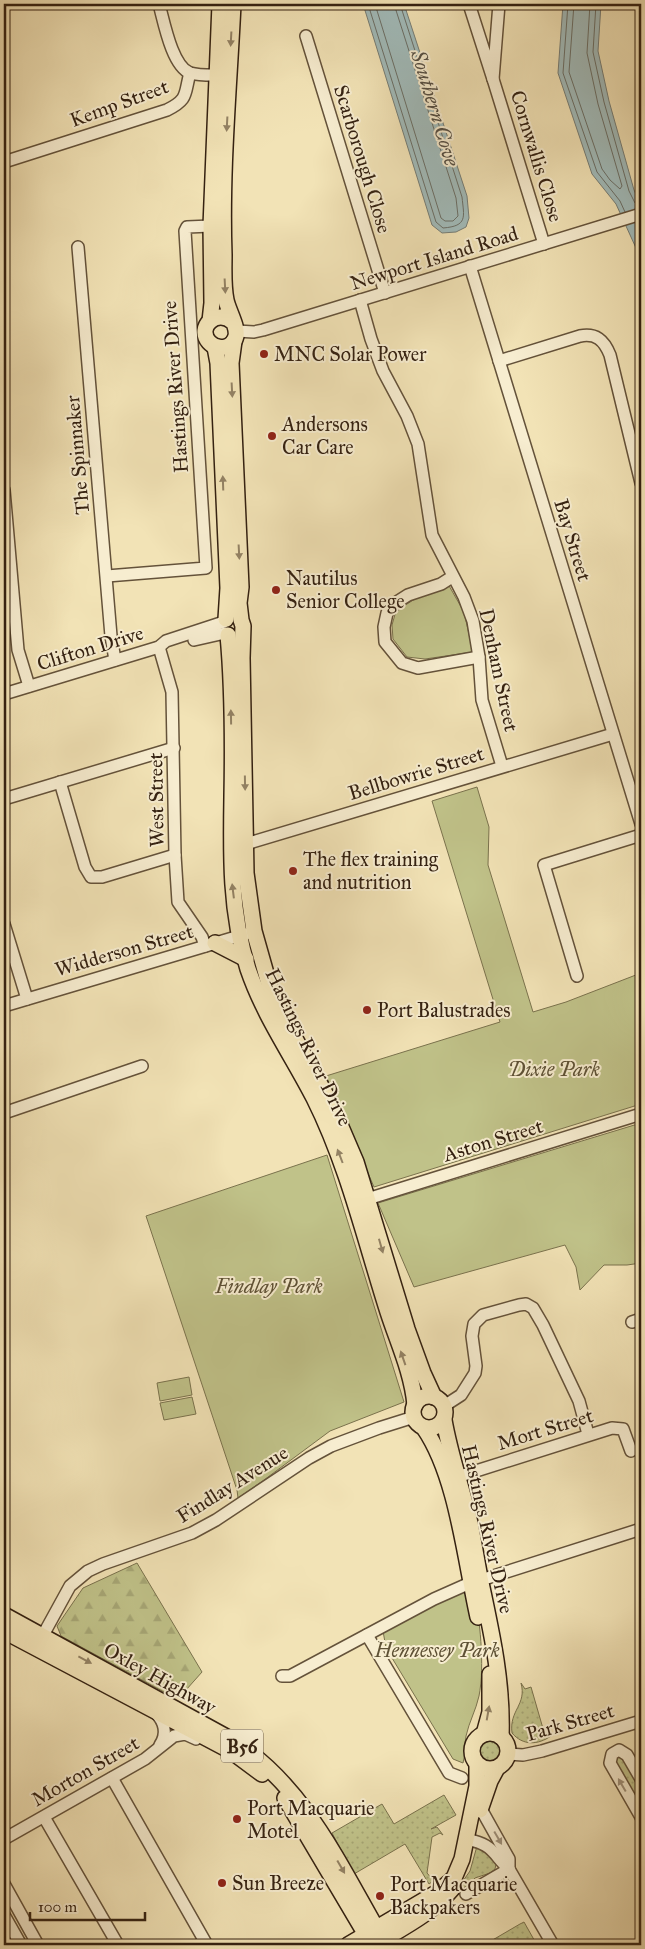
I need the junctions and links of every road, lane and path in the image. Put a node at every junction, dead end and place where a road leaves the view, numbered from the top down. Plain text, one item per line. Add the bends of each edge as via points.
1 (159, 4) edge
2 (220, 4) edge
3 (233, 4) edge
4 (469, 4) edge
5 (499, 4) edge
6 (306, 36) dead end
7 (190, 73) junction
8 (224, 75) junction
9 (493, 79) junction
10 (4, 162) edge
11 (641, 214) edge
12 (211, 226) junction
13 (544, 244) junction
14 (78, 247) dead end
15 (470, 266) junction
16 (385, 293) junction
17 (360, 300) junction
18 (210, 321) junction
19 (234, 331) junction
20 (215, 347) junction
21 (500, 360) junction
22 (641, 483) edge
23 (4, 490) edge
24 (107, 576) junction
25 (452, 577) junction
26 (231, 626) junction
27 (159, 647) junction
28 (479, 657) junction
29 (115, 660) junction
30 (29, 686) junction
31 (4, 694) edge
32 (613, 734) junction
33 (174, 748) junction
34 (502, 766) junction
35 (60, 782) junction
36 (4, 799) edge
37 (641, 824) edge
38 (641, 836) edge
39 (246, 845) junction
40 (230, 847) junction
41 (175, 855) junction
42 (4, 924) edge
43 (247, 933) junction
44 (210, 945) junction
45 (246, 959) junction
46 (577, 976) dead end
47 (27, 999) junction
48 (4, 1006) edge
49 (142, 1066) dead end
50 (4, 1112) edge
51 (641, 1114) edge
52 (362, 1200) junction
53 (441, 1407) junction
54 (418, 1417) junction
55 (588, 1434) junction
56 (631, 1451) dead end
57 (457, 1477) junction
58 (641, 1529) edge
59 (476, 1582) junction
60 (4, 1616) edge
61 (4, 1631) edge
62 (367, 1635) junction
63 (39, 1642) junction
64 (282, 1676) dead end
65 (154, 1710) junction
66 (641, 1721) edge
67 (484, 1734) junction
68 (501, 1737) junction
69 (218, 1745) junction
70 (158, 1748) junction
71 (508, 1754) junction
72 (477, 1764) junction
73 (497, 1768) junction
74 (112, 1778) junction
75 (462, 1778) dead end
76 (641, 1779) edge
77 (481, 1809) junction
78 (44, 1817) junction
79 (641, 1817) edge
80 (4, 1839) edge
81 (474, 1840) junction
82 (509, 1869) junction
83 (4, 1884) edge
84 (466, 1894) dead end
85 (4, 1915) edge
86 (376, 1940) edge
87 (21, 1945) edge
88 (38, 1945) edge
89 (118, 1945) edge
90 (207, 1945) edge
91 (348, 1945) edge
92 (553, 1945) edge

1 - 7 street via 172,48 182,67
2 - 8 main road, Hastings River Drive
3 -> 8 main road, Hastings River Drive
4 - 9 street, Cornwallis Close
5 - 9 street, Cornwallis Close
6 - 16 street, Scarborough Close
7 - 8 street, Kemp Street
7 - 10 street, Kemp Street via 184,100 169,109
8 - 12 main road, Hastings River Drive
8 -> 19 main road, Hastings River Drive via 223,235 226,299
9 - 13 street, Cornwallis Close
11 - 13 street, Newport Island Road
12 - 18 main road, Hastings River Drive
12 - 24 street, Hastings River Drive via 187,227 185,231 206,568
13 - 15 street, Newport Island Road
14 - 24 street, The Spinnaker
15 - 16 street, Newport Island Road
15 - 21 street, Bay Street
16 - 17 street, Newport Island Road
17 - 19 street, Newport Island Road via 263,330
17 - 25 street, Denham Street via 383,372 418,444 432,535
18 - 19 main road via 219,316 229,318
18 - 20 main road via 205,335
19 - 20 main road via 225,347
19 -> 26 main road, Hastings River Drive via 231,368
26 -> 20 main road, Hastings River Drive
21 - 22 street via 580,336 592,335 602,340 610,355
21 - 32 street, Bay Street
23 - 30 street via 18,650
24 - 29 street, The Spinnaker
25 - 28 street, Denham Street via 473,621
25 - 28 street via 397,602 387,613 385,642 402,663 418,668
26 - 27 street, Clifton Drive via 168,648
26 -> 39 main road, Hastings River Drive
40 -> 26 main road, Hastings River Drive
27 - 29 street, Clifton Drive
27 - 33 street, West Street via 172,692
28 - 34 street, Denham Street via 482,700
29 - 30 street, Clifton Drive
30 - 31 street, Clifton Drive
32 - 34 street, Bellbowrie Street
32 - 37 street, Bay Street
33 - 35 street
33 - 41 street, West Street
34 - 39 street, Bellbowrie Street
35 - 36 street
35 - 41 street via 85,867 91,876 102,877
38 - 46 street via 544,865
39 - 40 street, Bellbowrie Street
39 - 43 main road, Hastings River Drive
43 -> 40 main road, Hastings River Drive via 232,887
41 - 44 street, West Street via 178,902
42 - 47 street
43 - 44 street, Widderson Street
43 - 45 main road, Hastings River Drive
43 - 52 main road, Hastings River Drive via 278,1006 332,1106 356,1162
44 - 45 main road
44 - 47 street, Widderson Street
52 -> 45 main road, Hastings River Drive via 313,1097 256,992
47 - 48 street, Widderson Street
49 - 50 street
51 - 52 street, Aston Street
52 -> 53 main road, Hastings River Drive via 423,1373
54 -> 52 main road, Hastings River Drive via 410,1377 367,1246
53 - 54 main road via 435,1427
53 - 54 main road via 424,1396 419,1400
53 - 55 street via 461,1395 475,1373 474,1324 483,1315 526,1304 543,1325 578,1401
53 - 57 main road, Hastings River Drive
54 - 59 main road, Hastings River Drive via 435,1445 448,1481
54 - 63 street, Findlay Avenue via 379,1428 324,1450 200,1529 88,1571 70,1586
55 - 56 street, Mort Street via 612,1428 623,1429
55 - 57 street, Mort Street
57 - 59 main road, Hastings River Drive via 470,1522
58 - 59 street
59 - 62 street via 434,1599
67 -> 59 main road, Hastings River Drive via 490,1712 490,1679
59 - 68 main road, Hastings River Drive via 500,1683
60 - 63 main road, Oxley Highway / B56
61 - 63 main road, Oxley Highway / B56
62 - 64 street via 290,1676
62 - 75 street via 448,1773
63 - 65 main road, Oxley Highway / B56
63 -> 86 main road, Oxley Highway / B56 via 252,1752 290,1790 316,1824
65 - 69 main road, Oxley Highway / B56
65 - 70 street, Morton Street via 165,1732
66 - 71 street, Park Street via 542,1751
67 - 68 main road
67 - 72 main road via 476,1740 472,1750
68 - 71 main road via 506,1742
69 - 70 street, Morton Street via 211,1746 181,1734
69 - 86 main road, Oxley Highway / B56 via 252,1766 285,1798
70 - 74 street, Morton Street
71 - 73 main road
72 - 73 main road via 489,1769
72 - 86 main road via 462,1858 454,1878
73 - 77 main road
74 - 78 street, Morton Street
74 - 90 street
79 -> 76 street via 610,1763 612,1754 620,1750 625,1753
77 - 81 main road
77 -> 82 street via 509,1859
78 - 80 street, Morton Street
78 - 89 street
81 - 82 street via 492,1849
81 - 86 main road via 468,1866 447,1896 422,1917
82 - 84 street
82 - 92 street
83 - 88 street
85 - 87 street
86 - 91 main road

